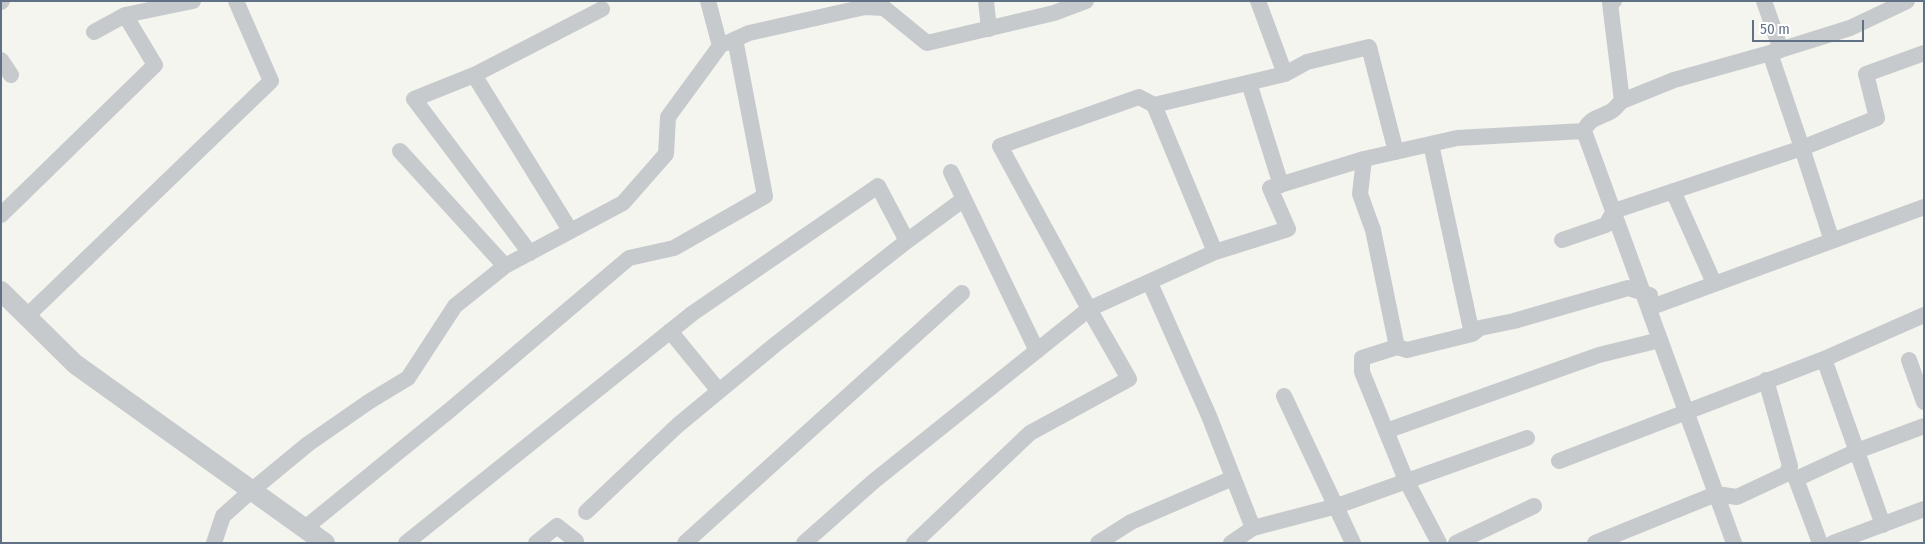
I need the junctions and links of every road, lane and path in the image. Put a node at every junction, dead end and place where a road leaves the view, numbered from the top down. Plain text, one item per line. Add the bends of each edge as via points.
1 (193, 1) edge
2 (236, 1) edge
3 (708, 1) edge
4 (986, 1) edge
5 (1086, 1) edge
6 (1614, 1) edge
7 (1764, 1) edge
8 (1906, 1) edge
9 (1261, 2) edge
10 (1883, 6) edge
11 (1052, 7) edge
12 (602, 9) dead end
13 (129, 10) edge
14 (988, 29) junction
15 (94, 32) dead end
16 (735, 39) junction
17 (720, 46) junction
18 (1774, 52) junction
19 (1924, 53) edge
20 (1, 60) edge
21 (1285, 74) junction
22 (11, 75) dead end
23 (474, 75) junction
24 (1249, 83) junction
25 (1622, 100) junction
26 (1154, 105) junction
27 (1584, 131) junction
28 (1431, 144) junction
29 (1802, 148) junction
30 (400, 151) dead end
31 (1396, 152) junction
32 (1364, 158) junction
33 (951, 172) dead end
34 (1281, 185) junction
35 (1673, 191) junction
36 (964, 199) junction
37 (1924, 207) edge
38 (1614, 211) junction
39 (1, 215) edge
40 (570, 230) junction
41 (1562, 240) dead end
42 (907, 241) junction
43 (1832, 241) junction
44 (1216, 252) junction
45 (530, 253) junction
46 (505, 266) junction
47 (1150, 283) junction
48 (1714, 283) junction
49 (1, 291) edge
50 (962, 293) dead end
51 (1647, 298) junction
52 (1089, 309) junction
53 (1924, 315) edge
54 (26, 316) junction
55 (670, 331) junction
56 (1472, 334) junction
57 (1660, 340) junction
58 (1397, 347) junction
59 (1036, 351) junction
60 (1824, 359) junction
61 (1909, 360) dead end
62 (1766, 380) junction
63 (719, 391) junction
64 (1284, 396) dead end
65 (1924, 402) edge
66 (1686, 410) junction
67 (1924, 426) edge
68 (1386, 431) junction
69 (1527, 438) dead end
70 (1857, 451) junction
71 (1559, 461) dead end
72 (1233, 478) junction
73 (1406, 480) junction
74 (251, 491) junction
75 (1716, 494) junction
76 (1336, 506) junction
77 (1534, 506) dead end
78 (1924, 510) edge
79 (586, 512) dead end
80 (1883, 525) junction
81 (305, 528) junction
82 (1253, 528) junction
83 (576, 541) dead end
84 (214, 543) edge
85 (325, 543) edge
86 (406, 543) edge
87 (536, 543) edge
88 (685, 543) edge
89 (804, 543) edge
90 (914, 543) edge
91 (1098, 543) edge
92 (1230, 543) edge
93 (1353, 543) edge
94 (1440, 543) edge
95 (1456, 543) edge
96 (1595, 543) edge
97 (1734, 543) edge
98 (1820, 543) edge
99 (1833, 543) edge

1 - 13 street
2 - 54 street via 271,81
3 - 17 street
4 - 14 street
5 - 11 street
6 - 25 street via 1610,3
7 - 18 street via 1780,47
8 - 10 street
9 - 21 street
10 - 18 street via 1850,28
11 - 14 street
12 - 23 street
13 - 15 street
13 - 39 street via 155,65
14 - 16 street via 927,43 884,8 865,7
16 - 17 street
16 - 81 street via 765,196 674,248 629,258
17 - 40 street via 668,117 666,154 624,203
18 - 25 street via 1674,80
18 - 29 street
19 - 29 street via 1866,74 1877,118
20 - 22 street
21 - 24 street
21 - 31 street via 1307,62 1369,47
23 - 40 street
23 - 45 street via 414,99
24 - 26 street
24 - 34 street
25 - 27 street via 1614,110 1587,124
26 - 44 street
26 - 52 street via 1139,97 1000,146
27 - 28 street via 1457,138
27 - 38 street
28 - 31 street
28 - 56 street
29 - 35 street
29 - 43 street
30 - 46 street
31 - 32 street
32 - 34 street
32 - 58 street via 1360,194 1373,230
33 - 36 street
34 - 44 street via 1270,188 1288,229
35 - 38 street
35 - 48 street
36 - 42 street
36 - 59 street
37 - 43 street
38 - 41 street via 1606,225
38 - 51 street
40 - 45 street
42 - 55 street via 878,186
42 - 63 street
43 - 48 street
44 - 47 street
45 - 46 street
46 - 74 street via 456,306 408,378 370,400 308,444
47 - 52 street
47 - 72 street
48 - 51 street
49 - 54 street
50 - 88 street
51 - 56 street via 1628,288 1480,328
51 - 57 street
52 - 59 street
52 - 90 street via 1129,379 1030,433
53 - 60 street
54 - 74 street via 75,364
55 - 63 street
55 - 86 street
56 - 58 street via 1407,350
57 - 66 street
57 - 68 street via 1599,355
58 - 68 street via 1362,358 1362,372
59 - 89 street via 874,481
60 - 62 street
60 - 70 street
61 - 65 street
62 - 66 street
62 - 75 street via 1790,466 1786,474 1737,496
63 - 79 street
64 - 76 street
66 - 71 street
66 - 75 street
67 - 70 street
68 - 73 street
69 - 73 street
70 - 80 street
70 - 98 street via 1796,479
72 - 82 street
72 - 91 street via 1131,522
73 - 76 street
73 - 94 street
74 - 81 street
74 - 84 street via 223,516
75 - 96 street
75 - 97 street
76 - 82 street
76 - 93 street
77 - 95 street
78 - 80 street
80 - 99 street
81 - 85 street
82 - 92 street
83 - 87 street via 557,526

